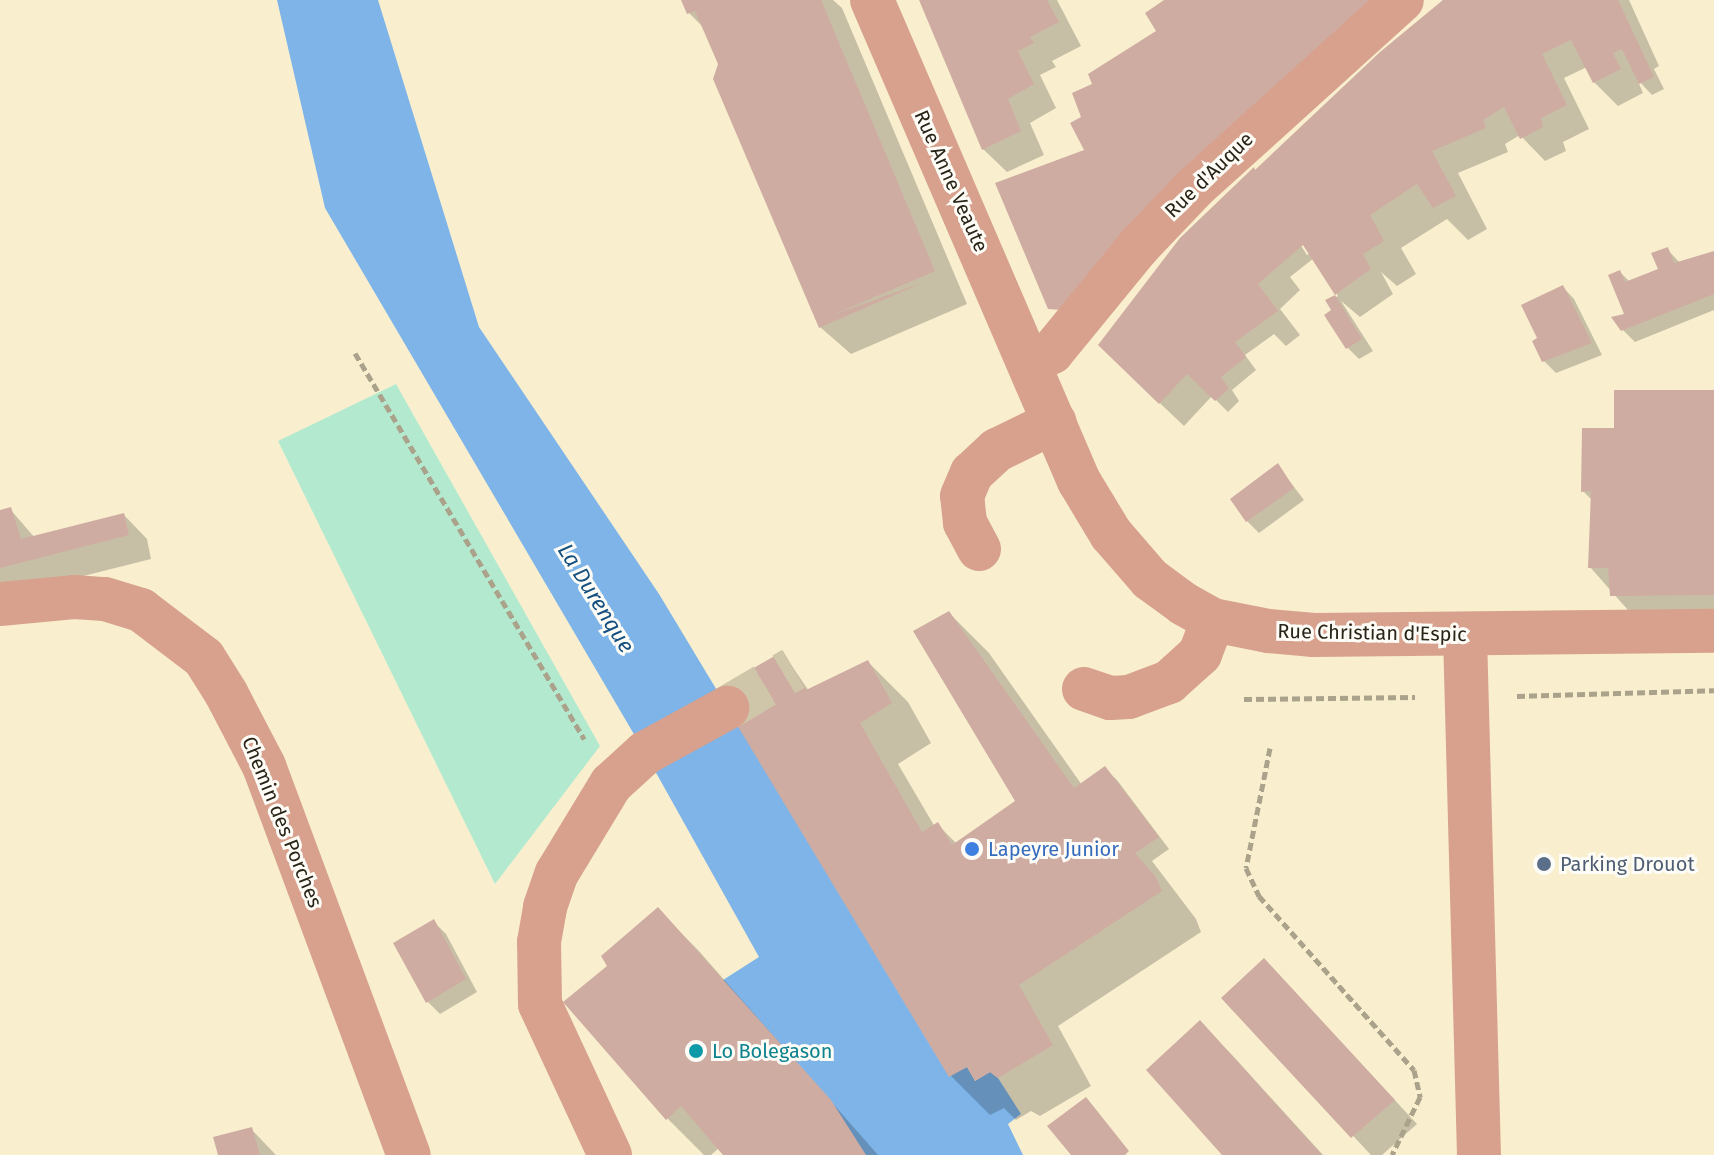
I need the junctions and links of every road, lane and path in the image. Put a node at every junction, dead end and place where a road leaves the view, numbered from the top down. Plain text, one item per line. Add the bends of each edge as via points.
1 (872, 0) edge
2 (1402, 0) edge
3 (355, 353) dead end
4 (1030, 362) junction
5 (1054, 422) junction
6 (979, 549) dead end
7 (0, 604) edge
8 (1213, 620) junction
9 (1714, 631) edge
10 (1465, 635) junction
11 (1084, 689) dead end
12 (727, 708) tunnel mouth
13 (1270, 748) dead end
14 (611, 784) junction
15 (409, 1155) edge
16 (610, 1155) edge
17 (1392, 1155) edge
18 (1479, 1155) edge

1 - 4 street, Rue Anne Veaute
2 - 4 street, Rue d'Auque via 1194,188 1052,352
3 - 14 path
4 - 5 street, Rue Christian d'Espic
5 - 6 street via 997,450 972,473 962,496 965,523
5 - 8 street, Rue Christian d'Espic via 1079,481 1111,534 1150,579
7 - 15 street, Chemin des Porches via 105,599 141,610 204,658 264,766
8 - 10 street, Rue Christian d'Espic via 1314,635
8 - 11 street via 1200,654 1169,682 1129,697 1110,698
9 - 10 street, Rue Christian d'Espic
10 - 18 street
12 - 14 street via 645,753
13 - 17 path via 1246,868 1259,896 1414,1070 1420,1097
14 - 16 street via 557,873 543,918 538,975 540,1004

